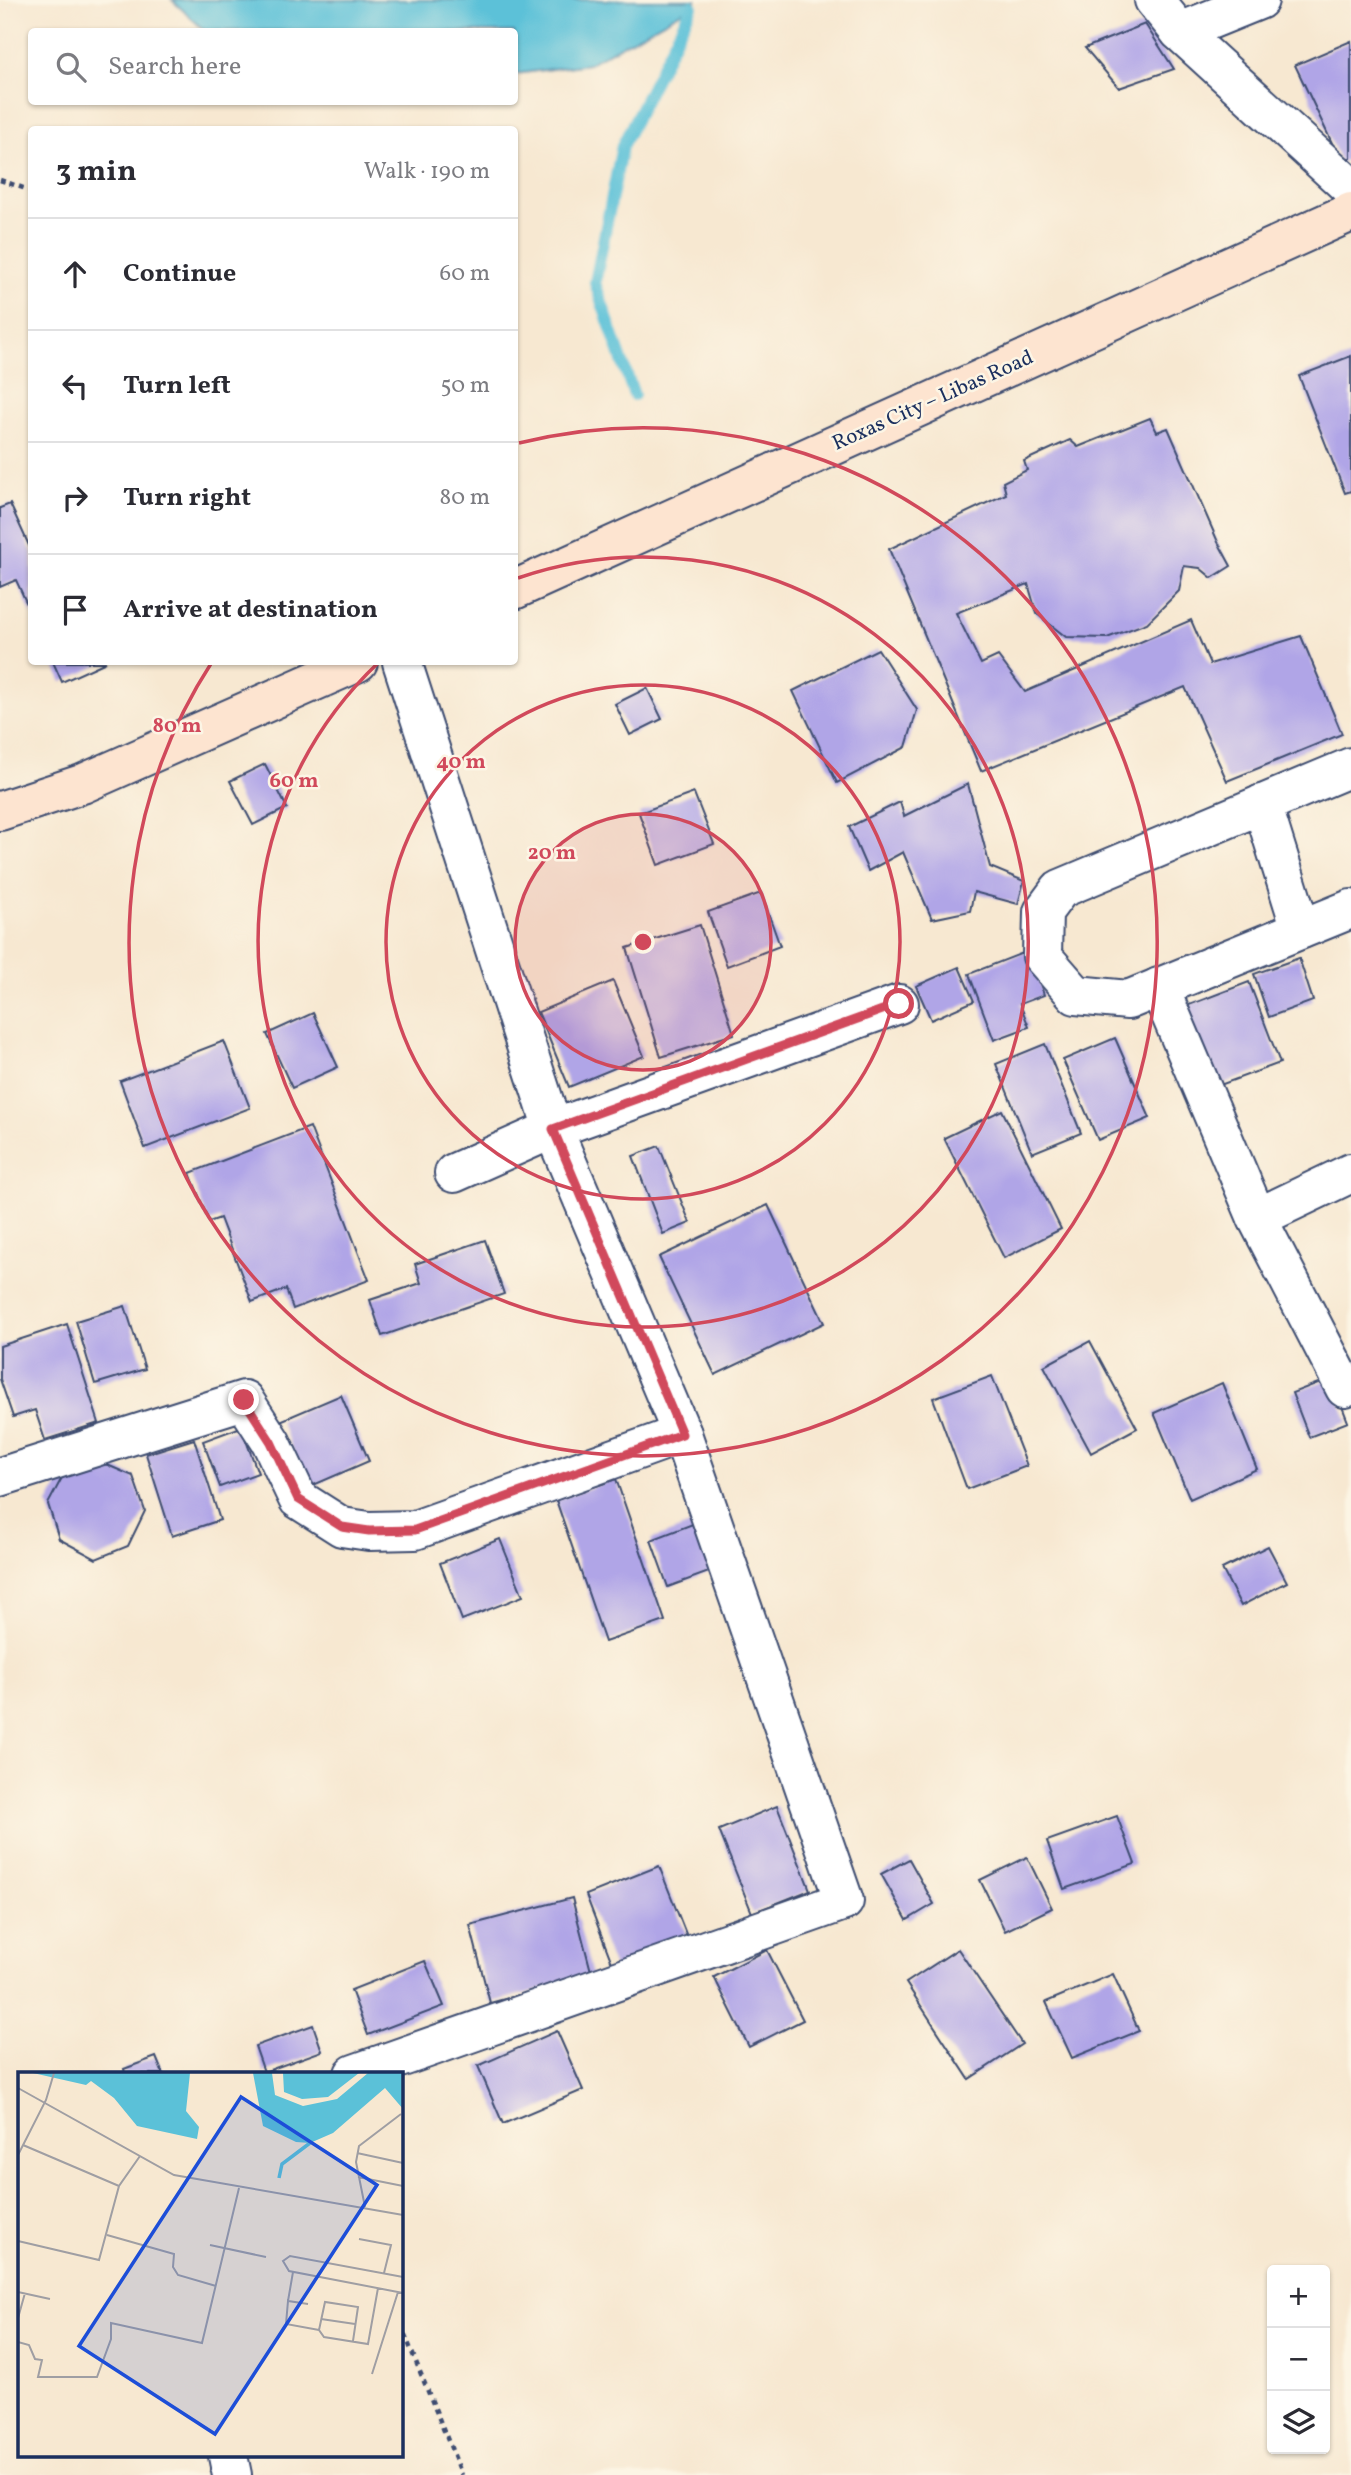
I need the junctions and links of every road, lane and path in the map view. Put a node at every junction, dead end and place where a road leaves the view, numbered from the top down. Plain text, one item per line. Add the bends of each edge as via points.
1 (1154, 0) edge
2 (1259, 0) edge
3 (1180, 32) junction
4 (0, 180) edge
5 (1351, 188) edge
6 (28, 190) edge
7 (1351, 212) edge
8 (518, 588) edge
9 (351, 665) edge
10 (403, 665) edge
11 (1351, 767) edge
12 (1262, 804) junction
13 (0, 811) edge
14 (1351, 909) edge
15 (1301, 929) junction
16 (1159, 987) junction
17 (899, 1004) dead end
18 (553, 1129) junction
19 (454, 1173) dead end
20 (1351, 1173) edge
21 (1258, 1218) junction
22 (1351, 1385) edge
23 (682, 1434) junction
24 (0, 1477) edge
25 (360, 2072) edge
26 (402, 2327) edge
27 (462, 2475) edge

1 - 3 street
2 - 3 street
3 - 5 street
4 - 6 path
7 - 8 main road, Roxas City – Libas Road
9 - 13 main road via 82,784
10 - 18 street
11 - 12 street
12 - 15 street
12 - 16 street via 1060,889 1043,912 1042,956 1076,995 1128,1000
14 - 15 street
15 - 16 street
16 - 21 street
17 - 18 street
18 - 19 street
18 - 23 street
20 - 21 street
21 - 22 street via 1345,1388
23 - 24 street via 415,1530 342,1527 298,1499 271,1442 244,1400
23 - 25 street via 844,1901
26 - 27 path

